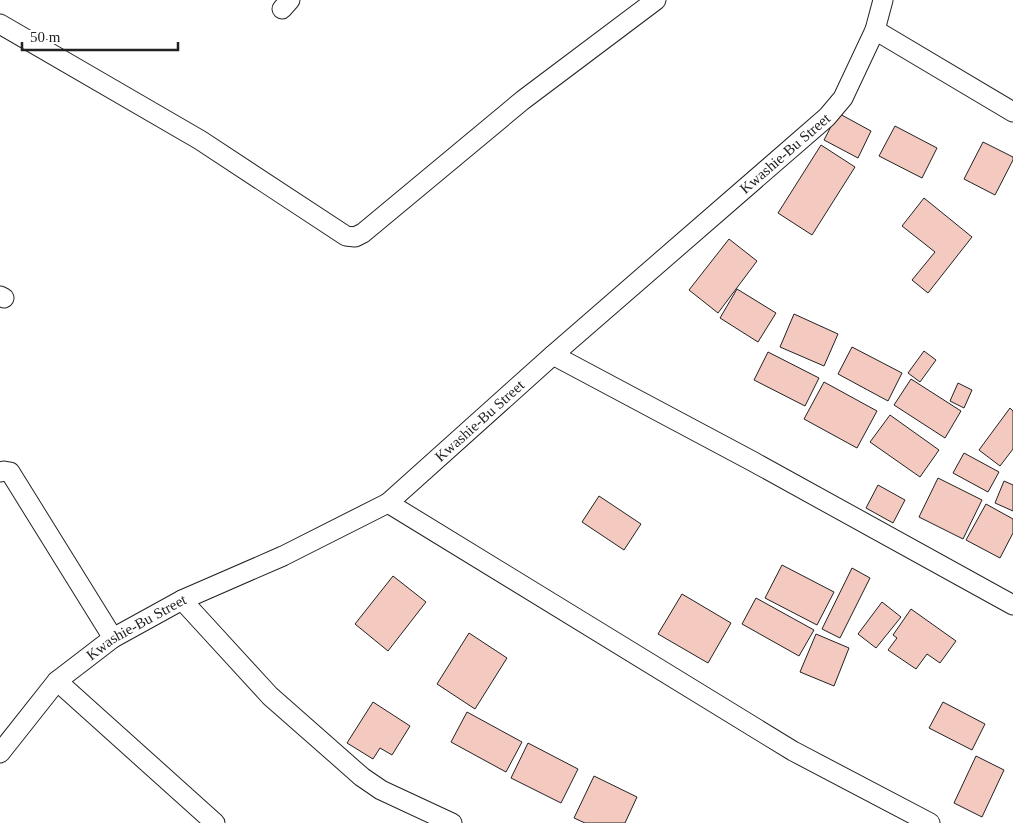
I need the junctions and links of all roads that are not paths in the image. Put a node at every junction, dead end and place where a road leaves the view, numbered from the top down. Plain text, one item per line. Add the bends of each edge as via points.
1 (656, 0) edge
2 (883, 0) edge
3 (0, 24) edge
4 (874, 30) junction
5 (1013, 112) edge
6 (553, 354) junction
7 (0, 472) edge
8 (388, 503) junction
9 (182, 600) junction
10 (1013, 605) edge
11 (113, 638) junction
12 (57, 681) junction
13 (0, 753) edge
14 (215, 823) edge
15 (452, 823) edge
16 (930, 823) edge

1 - 3 street via 523,100 355,237 346,236 200,140
2 - 4 street, Kwashie-Bu Street
4 - 5 street
4 - 6 street, Kwashie-Bu Street via 842,98 827,117
6 - 8 street, Kwashie-Bu Street
6 - 10 street
7 - 11 street via 10,472
8 - 9 street, Kwashie-Bu Street via 283,556
8 - 16 street via 793,751
9 - 11 street, Kwashie-Bu Street
9 - 15 street via 270,696 362,777 381,790
11 - 12 street, Kwashie-Bu Street
12 - 13 street, Kwashie-Bu Street
12 - 14 street

